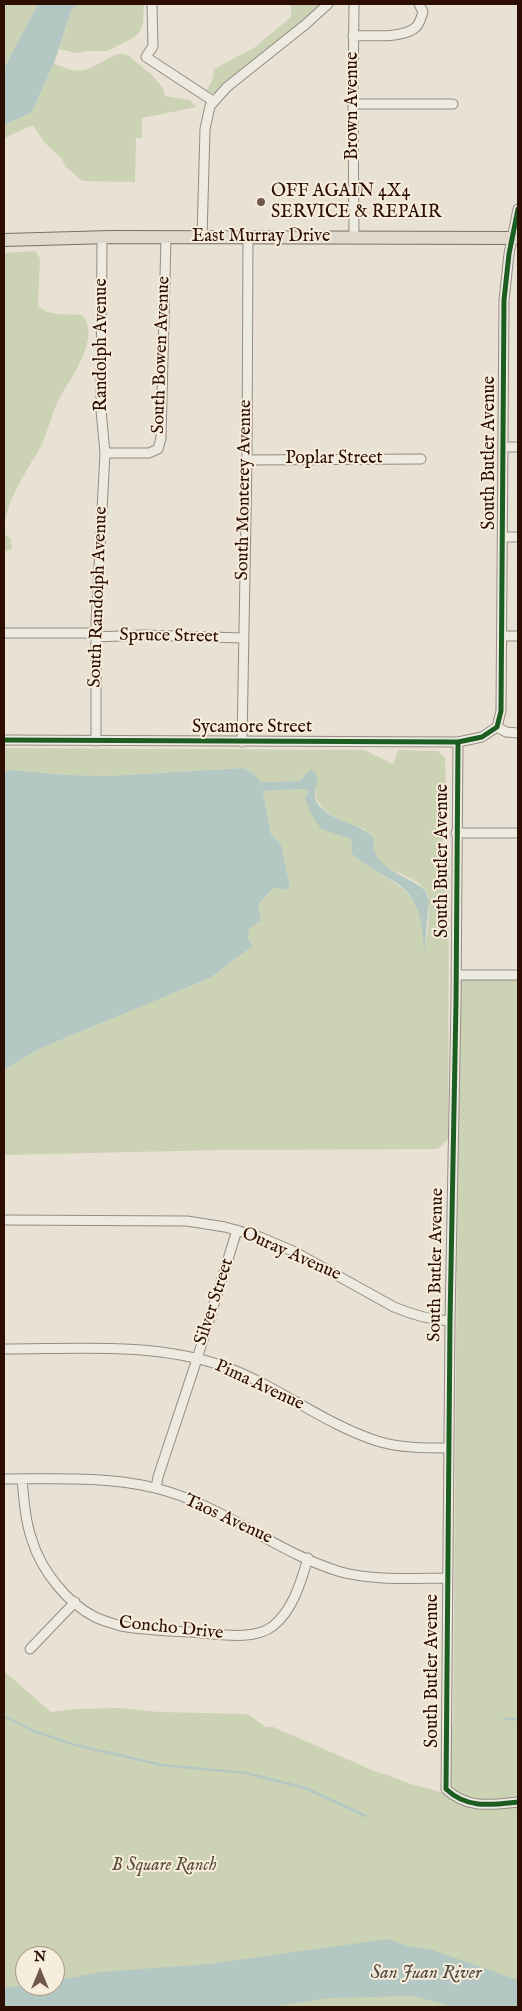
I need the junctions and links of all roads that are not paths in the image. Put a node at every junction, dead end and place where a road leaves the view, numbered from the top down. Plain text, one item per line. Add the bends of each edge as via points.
1 (152, 4) edge
2 (328, 4) edge
3 (354, 4) edge
4 (419, 4) edge
5 (353, 36) junction
6 (213, 101) junction
7 (353, 104) junction
8 (453, 104) dead end
9 (518, 208) edge
10 (102, 237) junction
11 (166, 237) junction
12 (202, 237) junction
13 (248, 237) junction
14 (354, 237) junction
15 (515, 238) edge
16 (4, 240) edge
17 (504, 447) junction
18 (518, 447) edge
19 (104, 453) junction
20 (421, 459) dead end
21 (247, 460) junction
22 (503, 537) junction
23 (518, 537) edge
24 (4, 633) edge
25 (96, 635) junction
26 (502, 636) junction
27 (518, 636) edge
28 (243, 638) junction
29 (497, 727) junction
30 (518, 733) edge
31 (4, 740) edge
32 (96, 741) junction
33 (242, 742) junction
34 (458, 742) junction
35 (456, 833) junction
36 (518, 833) edge
37 (456, 975) junction
38 (518, 975) edge
39 (4, 1220) edge
40 (237, 1230) junction
41 (450, 1321) junction
42 (4, 1349) edge
43 (197, 1359) junction
44 (448, 1448) junction
45 (4, 1479) edge
46 (22, 1479) junction
47 (156, 1488) junction
48 (308, 1558) junction
49 (447, 1578) junction
50 (75, 1602) junction
51 (30, 1649) dead end
52 (518, 1802) edge

1 - 6 street via 153,46 146,58
2 - 6 street
3 - 5 street, Brown Avenue
4 - 5 street via 423,12 420,21 405,33
5 - 7 street, Brown Avenue
6 - 12 street via 206,129
7 - 8 street
7 - 14 street, Brown Avenue
9 - 15 street, South Butler Avenue
10 - 11 highway, East Murray Drive
10 - 16 highway, East Murray Drive
10 - 19 street, Randolph Avenue via 101,410
11 - 12 highway, East Murray Drive
11 - 19 street, South Bowen Avenue via 161,438 158,450
12 - 13 highway, East Murray Drive
13 - 14 highway, East Murray Drive
13 - 21 street, South Monterey Avenue
14 - 15 highway, East Murray Drive
15 - 17 street, South Butler Avenue via 504,300
17 - 18 street
17 - 22 street, South Butler Avenue
19 - 25 street, South Randolph Avenue
20 - 21 street, Poplar Street
21 - 28 street, South Monterey Avenue
22 - 23 street
22 - 26 street, South Butler Avenue
24 - 25 street, Spruce Street
25 - 28 street, Spruce Street
25 - 32 street, South Randolph Avenue
26 - 27 street
26 - 29 street, South Butler Avenue via 501,711
28 - 33 street, South Monterey Avenue
29 - 30 street
29 - 34 street, Sycamore Street via 482,737
31 - 32 street, Sycamore Street
32 - 33 street, Sycamore Street
33 - 34 street, Sycamore Street
34 - 35 street, South Butler Avenue
35 - 36 street
35 - 37 street, South Butler Avenue
37 - 38 street
37 - 41 street, South Butler Avenue
39 - 40 street, Ouray Avenue via 188,1221
40 - 41 street, Ouray Avenue via 295,1252 410,1314
40 - 43 street, Silver Street
41 - 44 street, South Butler Avenue
42 - 43 street, Pima Avenue via 116,1349
43 - 44 street, Pima Avenue via 247,1376 356,1433 390,1444
43 - 47 street, Silver Street
44 - 49 street, South Butler Avenue
45 - 46 street, Taos Avenue
46 - 47 street, Taos Avenue via 91,1480
46 - 50 street, Concho Drive via 28,1529 37,1554 51,1576
47 - 48 street, Taos Avenue via 221,1514
48 - 49 street, Taos Avenue via 340,1572 360,1576
48 - 50 street, Concho Drive via 297,1592 280,1620 272,1627 250,1635 121,1626 94,1616
49 - 52 street, South Butler Avenue via 446,1789 457,1799 473,1804
50 - 51 street

